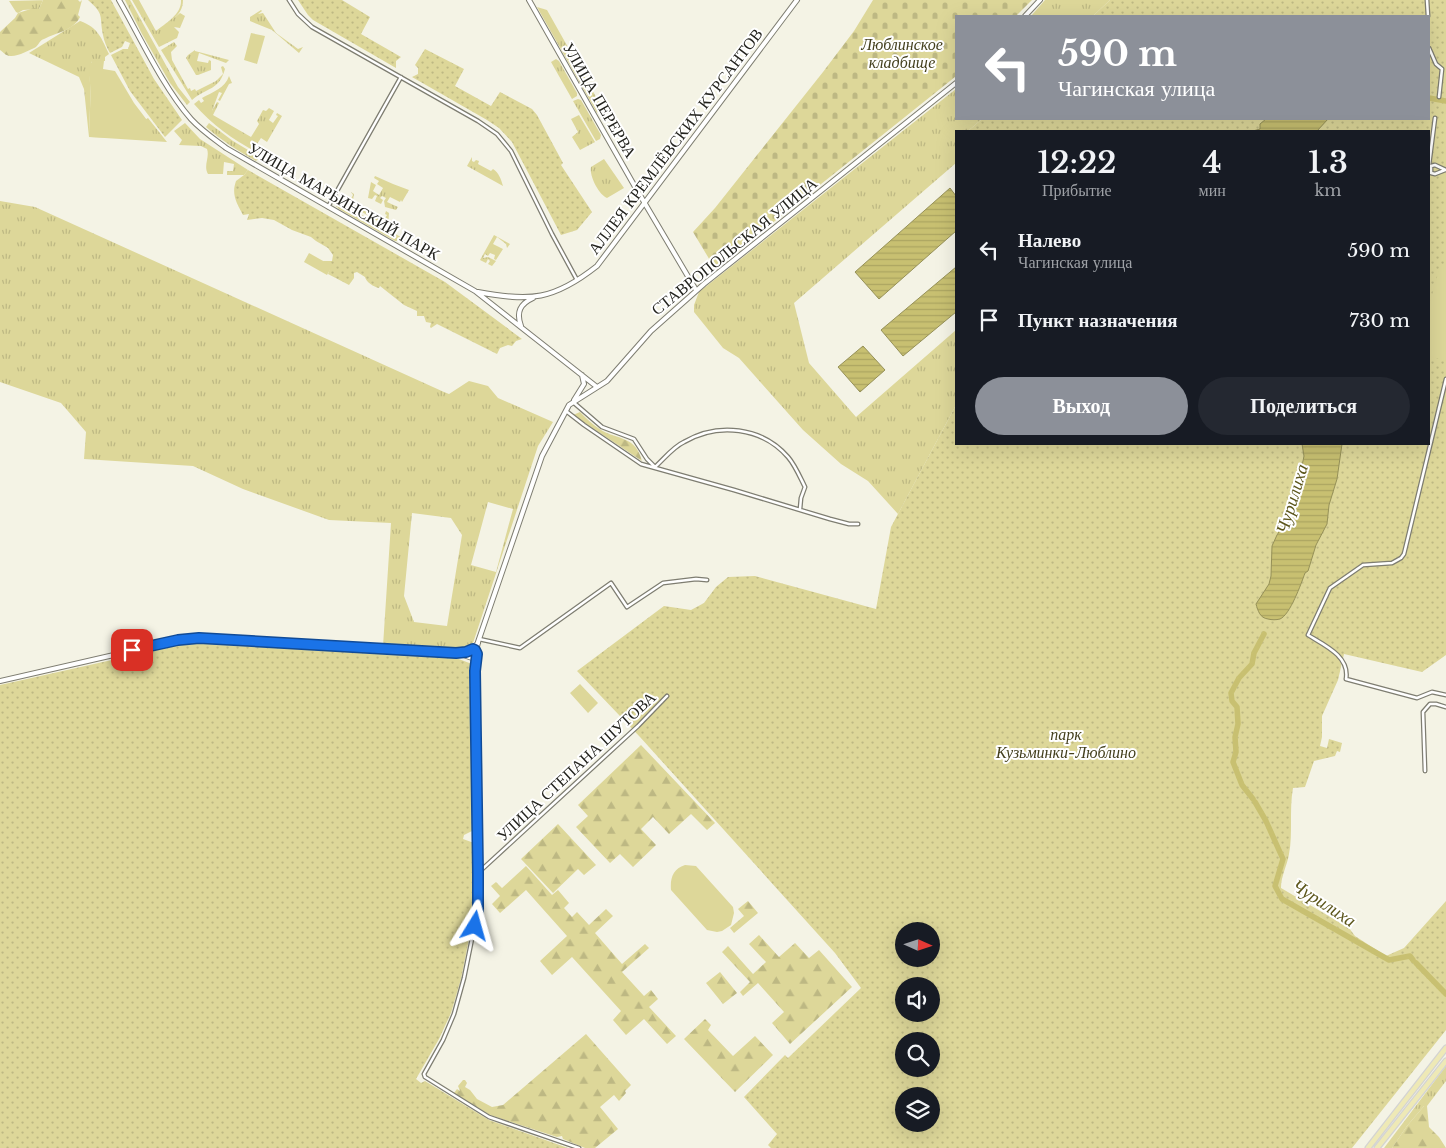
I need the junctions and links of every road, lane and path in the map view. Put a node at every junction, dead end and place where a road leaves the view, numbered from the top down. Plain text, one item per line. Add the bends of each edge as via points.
1 (119, 0) edge
2 (289, 0) edge
3 (529, 0) edge
4 (797, 0) edge
5 (1040, 0) edge
6 (1427, 0) edge
7 (1026, 15) edge
8 (1428, 15) edge
9 (1430, 50) edge
10 (401, 77) junction
11 (955, 85) edge
12 (1439, 97) dead end
13 (1435, 118) dead end
14 (1430, 158) edge
15 (1438, 166) junction
16 (1445, 170) edge
17 (1438, 173) junction
18 (645, 204) junction
19 (328, 207) junction
20 (578, 280) junction
21 (696, 290) junction
22 (476, 291) junction
23 (537, 296) junction
24 (522, 328) junction
25 (582, 375) junction
26 (1446, 379) edge
27 (597, 387) junction
28 (572, 402) junction
29 (565, 410) junction
30 (655, 467) junction
31 (800, 509) junction
32 (858, 524) dead end
33 (707, 580) dead end
34 (479, 640) junction
35 (471, 650) junction
36 (461, 654) junction
37 (477, 654) junction
38 (470, 657) junction
39 (475, 664) junction
40 (0, 680) edge
41 (1446, 695) edge
42 (667, 696) dead end
43 (1446, 707) edge
44 (1425, 771) dead end
45 (478, 873) junction
46 (1446, 1048) edge
47 (1446, 1061) edge
48 (579, 1148) edge
49 (1368, 1148) edge
50 (1377, 1148) edge

1 - 19 street, УЛИЦА МАРЬИНСКИЙ ПАРК via 166,84 190,118 226,148
2 - 10 street via 312,27
3 - 18 street, УЛИЦА ПЕРЕРВА
4 - 18 street, АЛЛЕЯ КРЕМЛЁВСКИХ КУРСАНТОВ
5 - 7 street
6 - 8 street
9 - 12 street via 1442,69
10 - 19 street
10 - 20 street via 478,121 502,140
11 - 21 street, СТАВРОПОЛЬСКАЯ УЛИЦА
13 - 14 street
15 - 16 street
15 - 17 street
15 - 17 street via 1430,168 1432,173
16 - 17 street
18 - 20 street, АЛЛЕЯ КРЕМЛЁВСКИХ КУРСАНТОВ via 597,266
18 - 21 street, УЛИЦА ПЕРЕРВА
19 - 22 street, УЛИЦА МАРЬИНСКИЙ ПАРК
20 - 23 street, АЛЛЕЯ КРЕМЛЁВСКИХ КУРСАНТОВ
21 - 27 street, СТАВРОПОЛЬСКАЯ УЛИЦА via 655,327 607,382
22 - 23 street, АЛЛЕЯ КРЕМЛЁВСКИХ КУРСАНТОВ via 523,298
22 - 24 street, УЛИЦА МАРЬИНСКИЙ ПАРК
23 - 24 street via 524,302 519,310
24 - 25 street, УЛИЦА МАРЬИНСКИЙ ПАРК
25 - 27 street, УЛИЦА МАРЬИНСКИЙ ПАРК
25 - 28 street via 584,384
26 - 41 street via 1404,554 1392,563 1363,566 1330,588 1308,635 1338,654 1347,671 1346,678 1414,698 1432,692
27 - 28 street, СТАВРОПОЛЬСКАЯ УЛИЦА
28 - 29 street, СТАВРОПОЛЬСКАЯ УЛИЦА
28 - 30 street via 602,427 631,437
29 - 30 street via 641,464
29 - 34 street, СТАВРОПОЛЬСКАЯ УЛИЦА via 542,456
30 - 31 street
30 - 31 street via 682,443 701,433 729,429 760,435 792,462 805,487
31 - 32 street
33 - 34 street via 663,583 627,607 611,583 520,648
34 - 35 street, СТАВРОПОЛЬСКАЯ УЛИЦА
34 - 37 street, СТАВРОПОЛЬСКАЯ УЛИЦА
35 - 36 street
35 - 37 street
35 - 38 street
36 - 38 street
36 - 40 street via 190,638
37 - 38 street
37 - 39 street
38 - 39 street
39 - 45 street
42 - 45 street, УЛИЦА СТЕПАНА ШУТОВА
43 - 44 street via 1430,704 1423,712
45 - 48 street via 478,909 464,978 454,1014 425,1071 425,1077 489,1117
46 - 49 main road
47 - 50 main road

